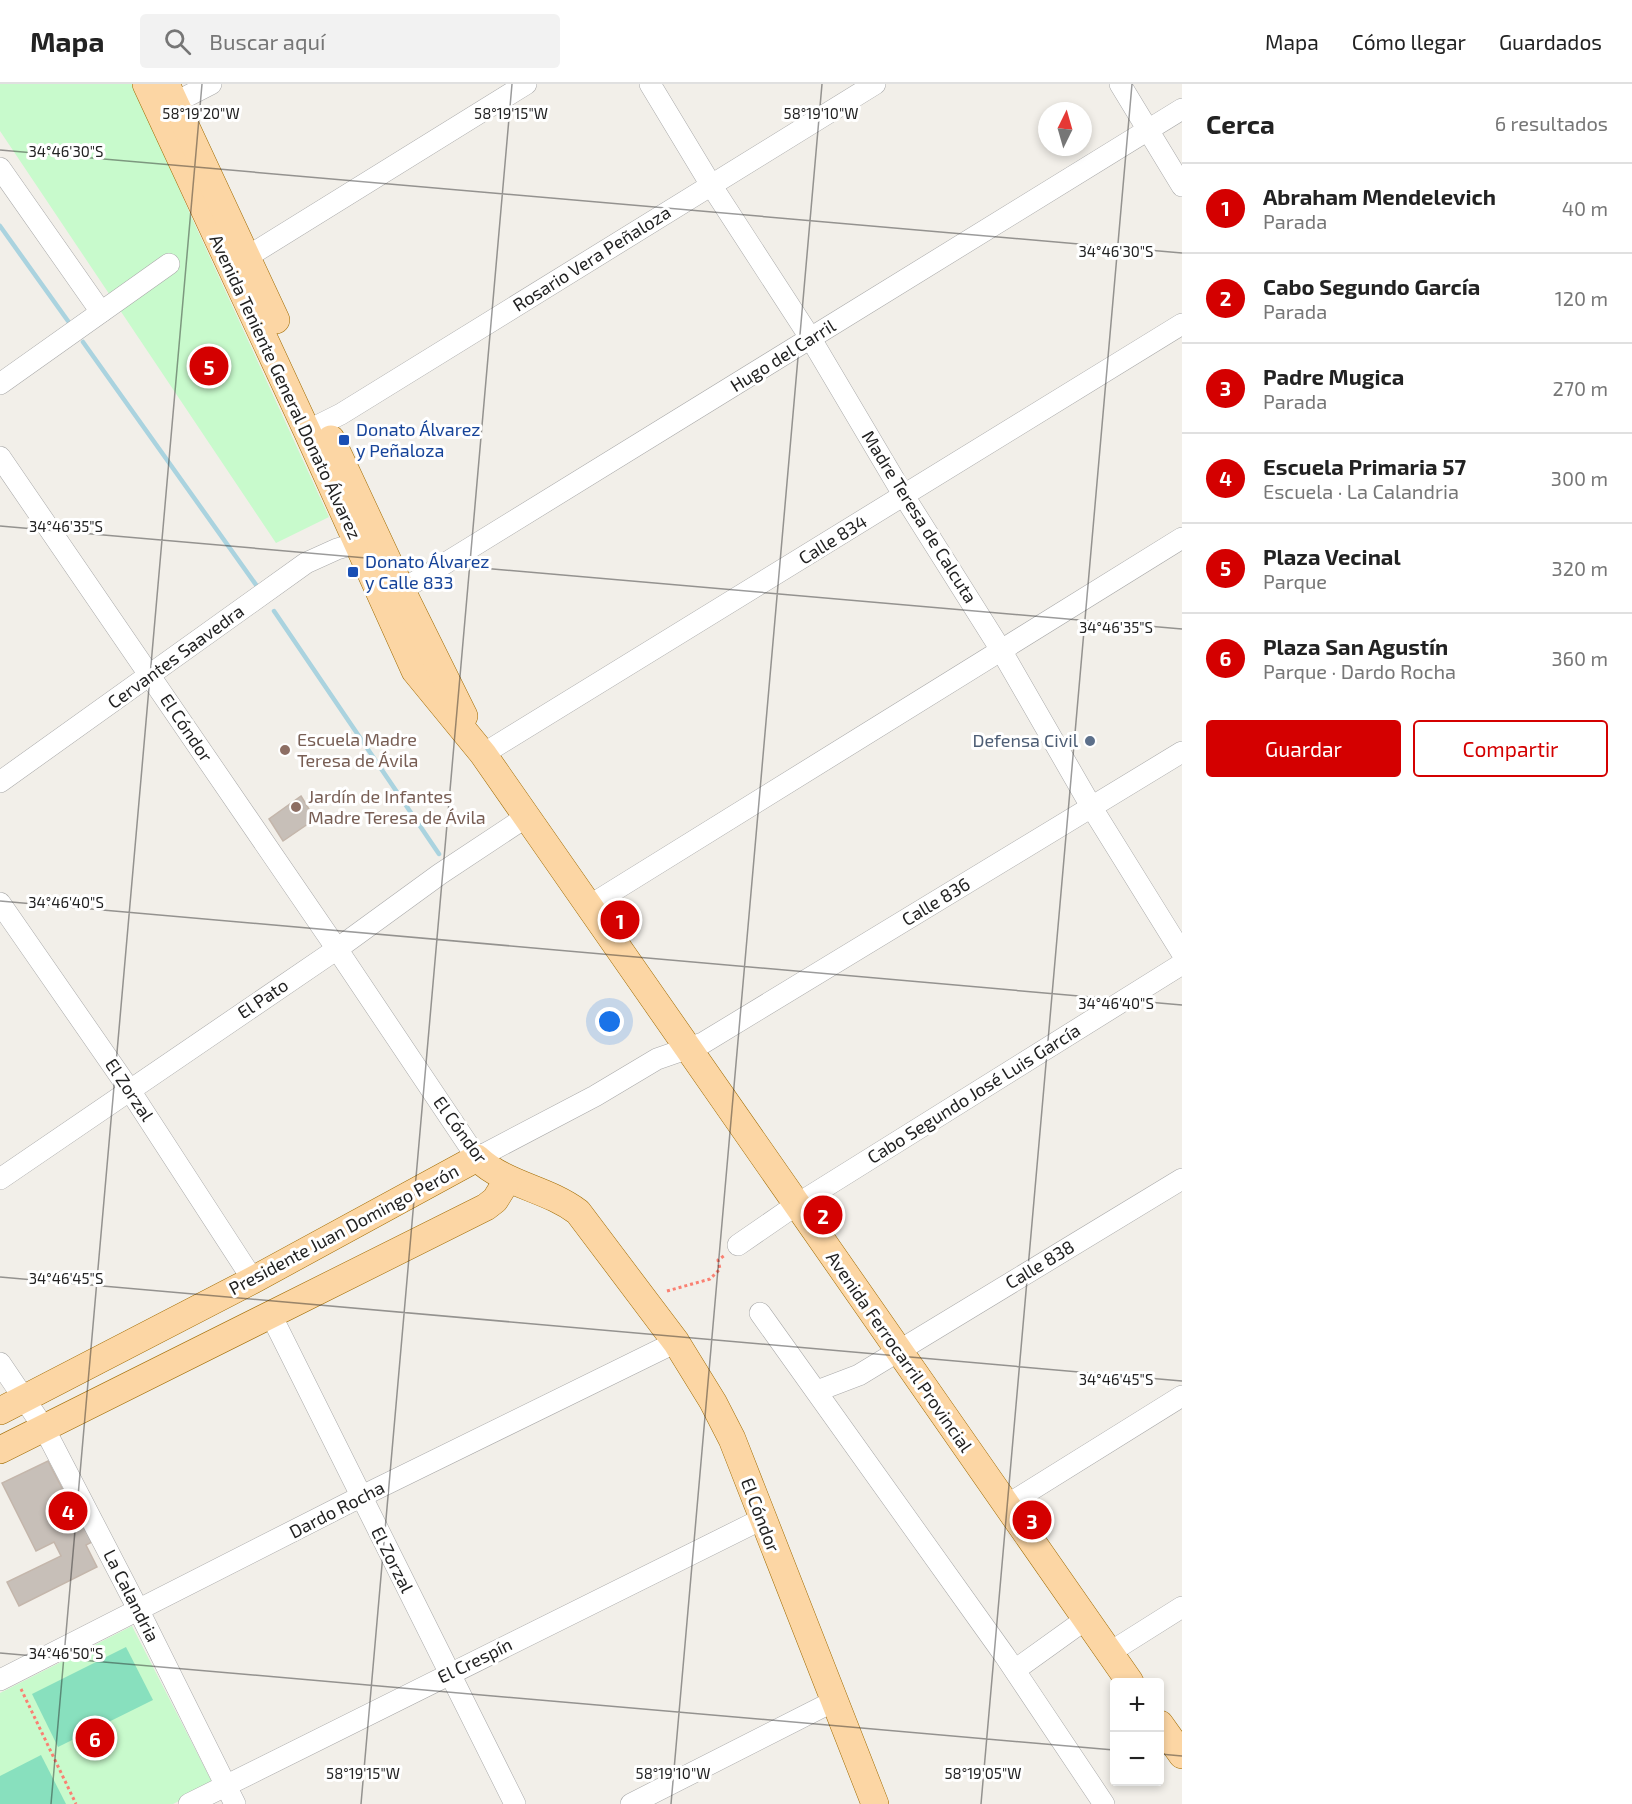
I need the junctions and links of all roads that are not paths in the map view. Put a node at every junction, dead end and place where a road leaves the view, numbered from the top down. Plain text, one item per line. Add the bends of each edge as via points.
1 (146, 84) edge
2 (211, 84) edge
3 (526, 84) edge
4 (650, 84) edge
5 (875, 84) edge
6 (1120, 84) edge
7 (166, 99) edge
8 (1182, 109) edge
9 (1148, 130) junction
10 (0, 168) edge
11 (711, 185) junction
12 (1182, 186) edge
13 (247, 257) junction
14 (168, 264) dead end
15 (101, 312) junction
16 (1182, 324) edge
17 (811, 339) junction
18 (0, 384) edge
19 (315, 427) junction
20 (0, 457) edge
21 (904, 496) junction
22 (1182, 538) edge
23 (357, 543) junction
24 (393, 596) junction
25 (1001, 650) junction
26 (150, 676) junction
27 (1182, 752) edge
28 (483, 754) junction
29 (0, 782) edge
30 (1092, 808) junction
31 (525, 817) junction
32 (0, 903) edge
33 (589, 906) junction
34 (337, 949) junction
35 (1182, 953) edge
36 (1182, 964) edge
37 (688, 1048) junction
38 (129, 1089) junction
39 (477, 1158) junction
40 (0, 1179) edge
41 (508, 1179) junction
42 (1182, 1179) edge
43 (796, 1205) junction
44 (738, 1245) road end
45 (253, 1280) junction
46 (760, 1313) dead end
47 (271, 1315) junction
48 (676, 1342) junction
49 (898, 1351) junction
50 (0, 1364) edge
51 (818, 1391) junction
52 (1182, 1396) edge
53 (24, 1399) junction
54 (0, 1411) edge
55 (44, 1428) junction
56 (0, 1450) edge
57 (360, 1497) junction
58 (1007, 1505) junction
59 (762, 1519) junction
60 (1182, 1607) edge
61 (139, 1611) junction
62 (1086, 1619) junction
63 (1109, 1653) junction
64 (1015, 1670) junction
65 (450, 1674) junction
66 (7, 1677) edge
67 (1126, 1678) edge
68 (834, 1701) junction
69 (1164, 1730) edge
70 (1182, 1755) edge
71 (230, 1795) edge
72 (189, 1804) edge
73 (515, 1804) edge
74 (631, 1804) edge
75 (875, 1804) edge
76 (1104, 1804) edge

1 - 7 main road, Avenida Teniente General Donato Álvarez
2 - 7 street
3 - 13 street
4 - 11 street, Madre Teresa de Calcuta
5 - 11 street, Rosario Vera Peñaloza
6 - 9 street
7 - 13 main road, Avenida Teniente General Donato Álvarez
7 - 19 main road, Avenida Teniente General Donato Álvarez
8 - 9 street, Hugo del Carril
9 - 12 street
9 - 17 street, Hugo del Carril
10 - 15 street
11 - 17 street, Madre Teresa de Calcuta
11 - 19 street, Rosario Vera Peñaloza
13 - 19 main road, Avenida Teniente General Donato Álvarez
14 - 15 street
15 - 18 street
16 - 21 street, Calle 834
17 - 21 street, Madre Teresa de Calcuta
17 - 24 street, Hugo del Carril
19 - 23 main road, Avenida Teniente General Donato Álvarez
19 - 24 main road, Avenida Teniente General Donato Álvarez
20 - 26 street, El Cóndor
21 - 25 street, Madre Teresa de Calcuta
21 - 28 street, Calle 834
22 - 25 street
23 - 24 main road, Avenida Teniente General Donato Álvarez
23 - 26 street, Cervantes Saavedra via 306,563
24 - 28 main road, Avenida Teniente General Donato Álvarez
25 - 30 street, Madre Teresa de Calcuta
25 - 33 street
26 - 29 street, Cervantes Saavedra
26 - 34 street, El Cóndor
27 - 30 street, Calle 836
28 - 31 main road, Avenida Ferrocarril Provincial
30 - 35 street, Madre Teresa de Calcuta
30 - 37 street, Calle 836 via 703,1043
31 - 33 main road, Avenida Ferrocarril Provincial
31 - 34 street, El Pato
32 - 38 street, El Zorzal
33 - 37 main road, Avenida Ferrocarril Provincial
34 - 38 street, El Pato
34 - 39 street, El Cóndor
36 - 43 street, Cabo Segundo José Luis García
37 - 39 street, Presidente Juan Domingo Perón via 657,1059
37 - 43 main road, Avenida Ferrocarril Provincial
38 - 40 street, El Pato
38 - 45 street, El Zorzal
39 - 41 main road, El Cóndor
39 - 45 main road, Presidente Juan Domingo Perón
41 - 47 main road via 486,1208
41 - 48 main road, El Cóndor via 566,1203 578,1212
42 - 49 street, Calle 838
43 - 44 street, Cabo Segundo José Luis García
43 - 49 main road, Avenida Ferrocarril Provincial
45 - 53 main road, Presidente Juan Domingo Perón
46 - 51 street
47 - 55 main road
47 - 57 street, El Zorzal
48 - 57 street, Dardo Rocha
48 - 59 main road, El Cóndor via 732,1439
49 - 51 street, Calle 838 via 860,1375
49 - 58 main road, Avenida Ferrocarril Provincial
50 - 53 street, La Calandria
51 - 64 street
52 - 58 street
53 - 54 main road, Presidente Juan Domingo Perón
53 - 55 street, La Calandria
55 - 56 main road
55 - 61 street, La Calandria
57 - 61 street, Dardo Rocha
57 - 65 street, El Zorzal
58 - 62 main road, Avenida Ferrocarril Provincial
59 - 65 street, El Crespín
59 - 68 main road, El Cóndor
60 - 63 street
61 - 66 street, Dardo Rocha
61 - 71 street, La Calandria
62 - 63 main road, Avenida Ferrocarril Provincial
62 - 64 street
63 - 67 main road, Avenida Ferrocarril Provincial
64 - 76 street
65 - 71 street, El Crespín
65 - 73 street, El Zorzal
68 - 74 street
68 - 75 main road, El Cóndor
69 - 70 main road
71 - 72 street, El Crespín

